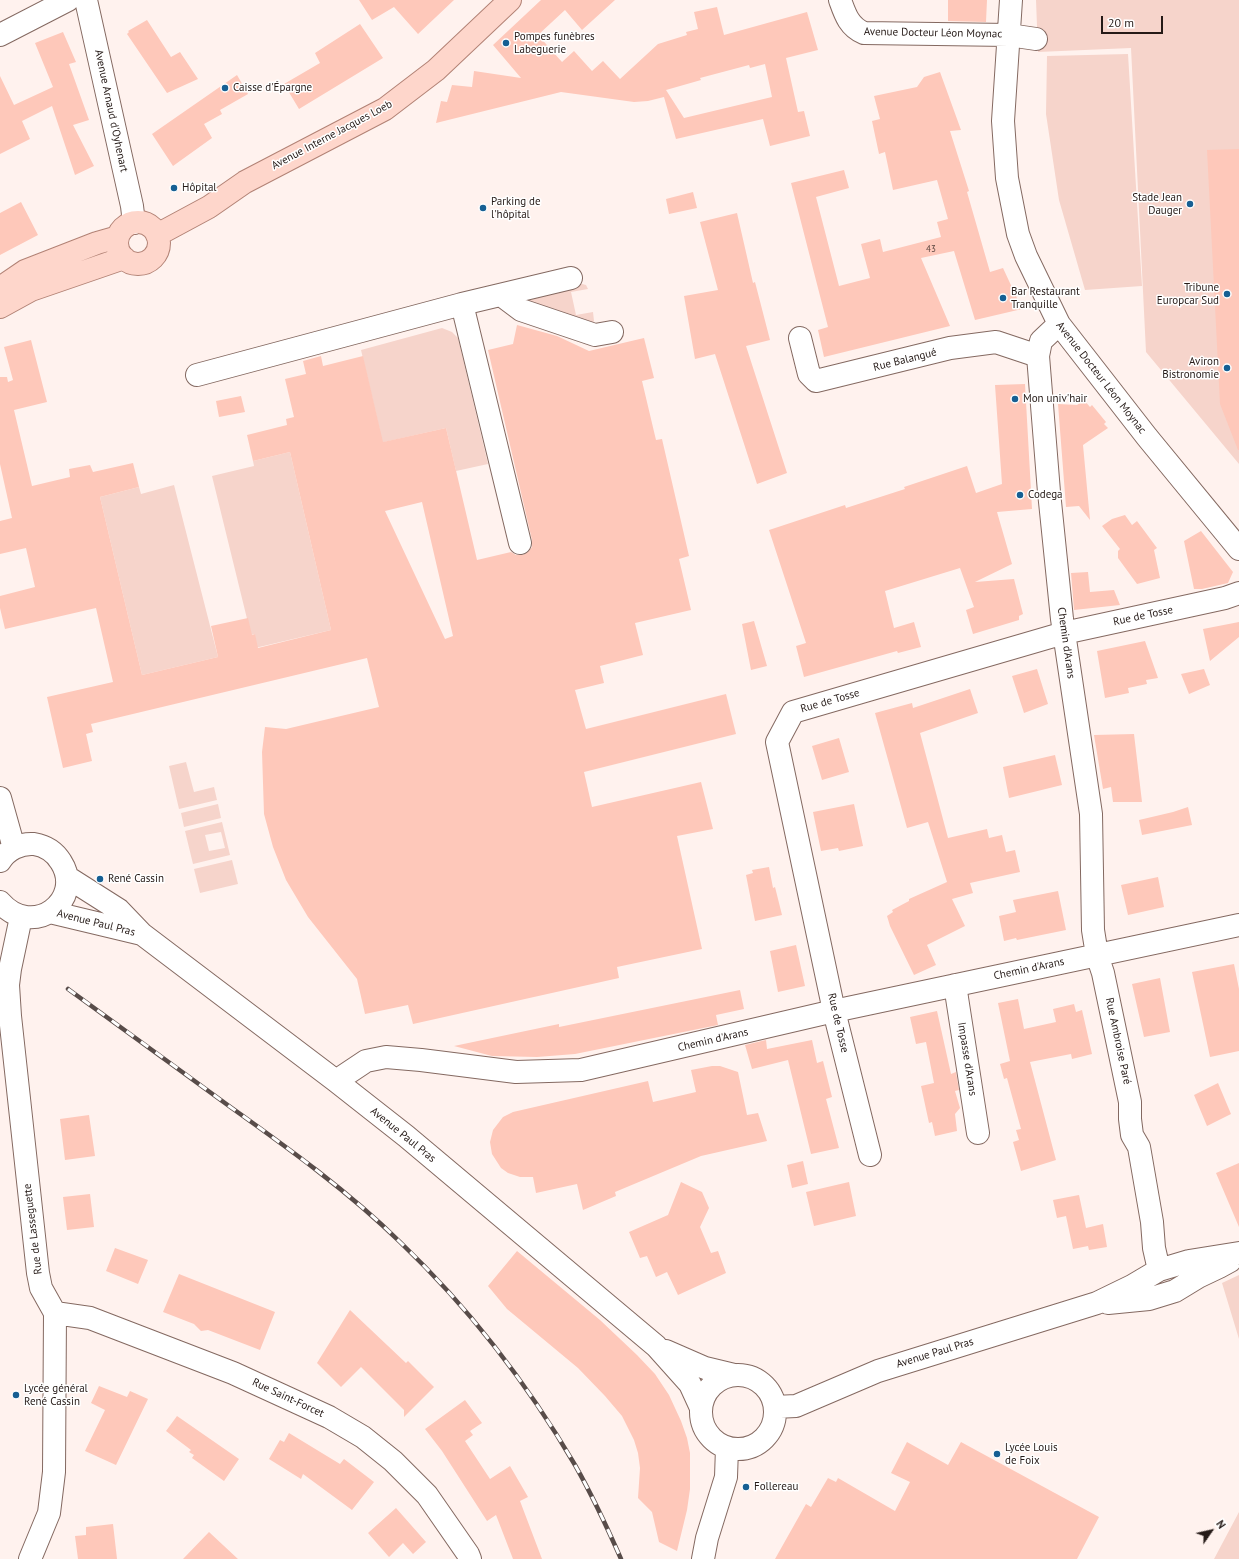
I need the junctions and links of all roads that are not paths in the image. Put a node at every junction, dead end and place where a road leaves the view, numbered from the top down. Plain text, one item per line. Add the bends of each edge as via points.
1 (68, 0) edge
2 (86, 0) edge
3 (510, 0) edge
4 (840, 0) edge
5 (1011, 0) edge
6 (0, 35) edge
7 (1009, 35) junction
8 (1036, 39) dead end
9 (134, 223) junction
10 (157, 235) junction
11 (118, 237) junction
12 (124, 258) junction
13 (572, 278) dead end
14 (0, 288) edge
15 (501, 295) junction
16 (462, 304) junction
17 (0, 307) edge
18 (1059, 324) junction
19 (612, 332) dead end
20 (800, 338) dead end
21 (1038, 356) junction
22 (198, 375) dead end
23 (520, 542) dead end
24 (1239, 549) edge
25 (1239, 592) edge
26 (1064, 633) junction
27 (0, 798) edge
28 (7, 854) edge
29 (67, 877) junction
30 (0, 902) edge
31 (50, 912) junction
32 (21, 917) junction
33 (1239, 925) edge
34 (142, 934) junction
35 (1097, 955) junction
36 (956, 985) junction
37 (834, 1011) junction
38 (336, 1081) junction
39 (978, 1133) dead end
40 (870, 1155) dead end
41 (1239, 1254) edge
42 (1159, 1270) junction
43 (1096, 1303) junction
44 (55, 1314) junction
45 (656, 1346) junction
46 (734, 1375) junction
47 (775, 1407) junction
48 (701, 1408) junction
49 (727, 1448) junction
50 (30, 1559) edge
51 (470, 1559) edge
52 (703, 1559) edge

1 - 6 street
2 - 9 street, Avenue Arnaud d'Oyhenart
3 - 10 main road, Avenue Interne Jacques Loeb via 436,70 385,109 244,182 209,207
4 - 7 street, Avenue Docteur Léon Moynac via 846,18 856,30 864,34
5 - 7 street
7 - 8 street
7 - 18 street, Avenue Docteur Léon Moynac via 1003,121 1006,178 1018,234
9 - 10 main road via 146,224
9 - 11 main road via 124,228
10 - 12 main road via 156,252 148,262 135,264
11 - 12 main road via 118,248
11 - 14 main road via 25,271
12 - 17 main road via 31,290
13 - 15 street
15 - 16 street
15 - 19 street via 528,313 595,335
16 - 22 street
16 - 23 street
18 - 21 street, Chemin d'Arans via 1041,341
18 - 24 street, Avenue Docteur Léon Moynac
20 - 21 street, Rue Balangué via 809,374 816,381 950,348 996,342
21 - 26 street, Chemin d'Arans
25 - 26 street, Rue de Tosse via 1225,598
26 - 35 street, Chemin d'Arans via 1092,814 1093,930
26 - 37 street, Rue de Tosse via 793,712 777,742
27 - 28 street
28 - 29 street via 23,845 42,846 59,857
29 - 31 street via 63,897 58,906
29 - 34 street, Avenue Paul Pras via 118,910
30 - 32 street via 9,912
31 - 32 street via 31,918
31 - 34 street, Avenue Paul Pras
32 - 44 street, Rue de Lasseguette via 8,985 10,1016 38,1273 42,1288
33 - 35 street
34 - 38 street, Avenue Paul Pras
35 - 36 street, Chemin d'Arans
35 - 42 street, Rue Ambroise Paré via 1130,1102 1132,1135 1139,1147
36 - 37 street, Chemin d'Arans
36 - 39 street, Impasse d'Arans
37 - 38 street, Chemin d'Arans via 581,1070 516,1072 386,1058 366,1061
37 - 40 street, Rue de Tosse
38 - 45 street, Avenue Paul Pras via 406,1136
41 - 42 street, Avenue Paul Pras via 1189,1261
41 - 43 street, Avenue Paul Pras via 1219,1268 1175,1291 1149,1299
42 - 43 street, Avenue Paul Pras
43 - 47 street, Avenue Paul Pras via 878,1371 796,1406
44 - 50 street, Rue de Lasseguette via 54,1472 49,1513
44 - 51 street, Rue Saint-Forcet via 90,1318 234,1373 363,1437 393,1461 427,1495
45 - 46 street, Avenue Paul Pras via 704,1368
45 - 48 street, Avenue Paul Pras via 690,1384
46 - 47 street via 746,1375 765,1387 772,1396
46 - 48 street via 722,1378 712,1385 704,1395
47 - 49 street via 775,1420 762,1440 752,1447
48 - 49 street via 702,1421 707,1432 716,1442
49 - 52 street via 726,1476

